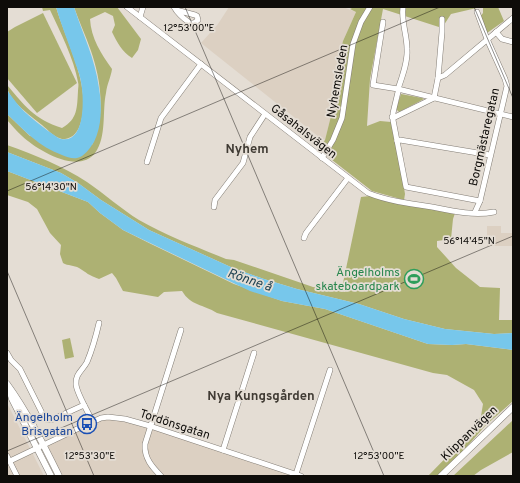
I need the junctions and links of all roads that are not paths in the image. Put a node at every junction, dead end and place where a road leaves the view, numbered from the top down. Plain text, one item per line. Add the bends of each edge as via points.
1 (127, 7) edge
2 (143, 7) edge
3 (370, 7) edge
4 (403, 7) edge
5 (477, 12) dead end
6 (140, 17) junction
7 (513, 18) edge
8 (442, 19) dead end
9 (383, 22) dead end
10 (496, 32) junction
11 (487, 39) junction
12 (513, 42) edge
13 (201, 64) junction
14 (438, 78) junction
15 (506, 79) junction
16 (513, 81) edge
17 (398, 90) junction
18 (434, 98) junction
19 (265, 114) junction
20 (500, 114) junction
21 (392, 117) junction
22 (513, 117) edge
23 (397, 141) junction
24 (490, 155) junction
25 (322, 158) junction
26 (147, 162) dead end
27 (348, 178) junction
28 (480, 200) junction
29 (214, 207) dead end
30 (476, 212) junction
31 (494, 212) dead end
32 (304, 238) dead end
33 (99, 323) dead end
34 (181, 330) dead end
35 (7, 353) edge
36 (254, 353) dead end
37 (330, 370) dead end
38 (7, 384) edge
39 (84, 405) junction
40 (513, 407) edge
41 (513, 412) edge
42 (93, 422) junction
43 (150, 426) junction
44 (41, 446) junction
45 (222, 450) junction
46 (8, 459) edge
47 (298, 475) edge
48 (17, 476) edge
49 (51, 476) edge
50 (59, 476) edge
51 (161, 476) edge
52 (441, 476) edge
53 (447, 476) edge

1 - 6 street, Gåsahalsvägen
2 - 6 street
3 - 25 street, Nyhemsleden via 353,44 342,118
4 - 17 street via 402,22 407,53
5 - 11 street, Borgmästaregatan
6 - 13 street, Gåsahalsvägen
7 - 10 street
8 - 14 street
9 - 17 street via 373,85
10 - 11 street
10 - 12 street via 502,40
11 - 14 street via 445,75
11 - 15 street, Borgmästaregatan
13 - 19 street, Gåsahalsvägen
13 - 26 street via 160,118
14 - 18 street
15 - 16 street
15 - 20 street, Borgmästaregatan via 507,86
17 - 18 street
17 - 21 street
18 - 20 street
18 - 21 street
19 - 25 street, Gåsahalsvägen
19 - 29 street via 250,137 243,163 215,200
20 - 22 street
20 - 24 street, Borgmästaregatan
21 - 23 street
23 - 24 street
23 - 28 street via 406,187
24 - 28 street, Borgmästaregatan
25 - 27 street, Gåsahalsvägen
27 - 30 street, Gåsahalsvägen via 368,193 379,197 457,212
27 - 32 street
28 - 30 street, Borgmästaregatan
30 - 31 street, Gåsahalsvägen
33 - 39 street via 88,358 76,382
34 - 43 street
35 - 39 street via 20,370 45,419 51,420
36 - 45 street
37 - 47 street
38 - 44 main road via 12,399
39 - 42 street
40 - 52 main road, Klippanvägen
41 - 53 main road, Klippanvägen
42 - 43 street, Tordönsgatan via 115,418
42 - 44 street, Tordönsgatan
43 - 45 street, Tordönsgatan
43 - 51 street via 145,452 149,462
44 - 46 street, Tordönsgatan
44 - 49 main road
44 - 50 main road
45 - 47 street, Tordönsgatan
46 - 48 street

